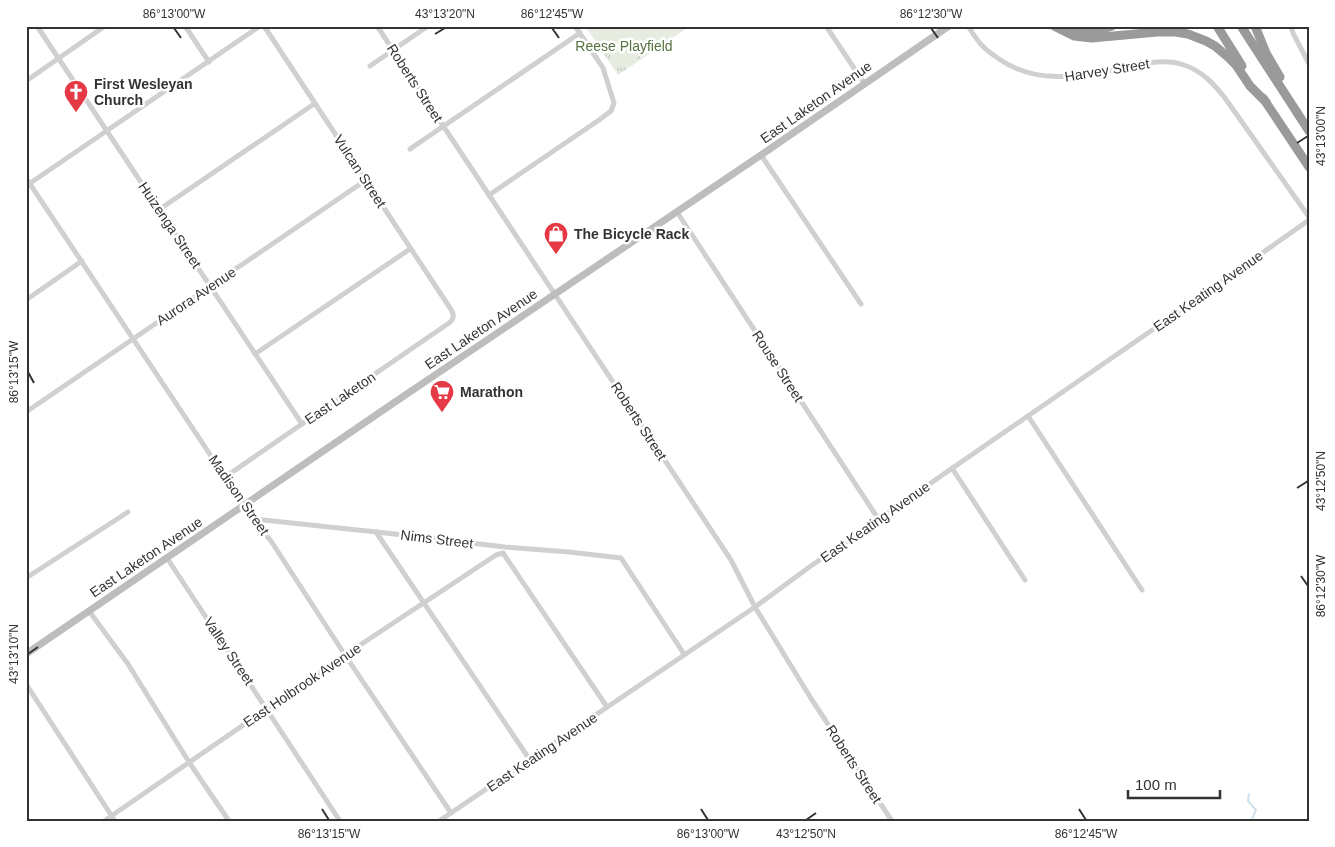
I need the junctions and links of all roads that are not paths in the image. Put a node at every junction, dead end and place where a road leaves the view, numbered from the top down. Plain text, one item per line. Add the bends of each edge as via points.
1 (37, 26) edge
2 (105, 26) edge
3 (185, 26) edge
4 (262, 26) edge
5 (377, 26) edge
6 (428, 26) edge
7 (575, 26) edge
8 (826, 26) edge
9 (949, 26) edge
10 (968, 26) edge
11 (1054, 26) edge
12 (1063, 26) edge
13 (1112, 26) edge
14 (1216, 26) edge
15 (1241, 26) edge
16 (1255, 26) edge
17 (1290, 26) edge
18 (580, 33) junction
19 (393, 50) junction
20 (59, 58) junction
21 (209, 62) junction
22 (1309, 64) edge
23 (370, 66) dead end
24 (26, 81) edge
25 (864, 83) junction
26 (1266, 102) junction
27 (314, 104) junction
28 (443, 127) junction
29 (1307, 128) edge
30 (107, 131) junction
31 (410, 149) dead end
32 (761, 156) junction
33 (1309, 167) edge
34 (26, 178) edge
35 (366, 180) junction
36 (28, 185) edge
37 (488, 195) junction
38 (160, 209) junction
39 (677, 212) junction
40 (1309, 218) edge
41 (410, 248) junction
42 (82, 261) junction
43 (210, 286) junction
44 (554, 295) junction
45 (26, 300) edge
46 (861, 304) dead end
47 (453, 317) joint
48 (133, 339) junction
49 (256, 354) junction
50 (26, 412) edge
51 (1028, 416) junction
52 (302, 424) junction
53 (952, 468) junction
54 (225, 477) junction
55 (244, 505) junction
56 (128, 512) dead end
57 (253, 519) junction
58 (879, 520) junction
59 (376, 532) junction
60 (167, 558) junction
61 (26, 578) edge
62 (1025, 580) dead end
63 (1142, 590) dead end
64 (424, 604) junction
65 (755, 607) junction
66 (89, 611) junction
67 (26, 654) edge
68 (684, 654) junction
69 (345, 655) junction
70 (26, 684) edge
71 (607, 707) junction
72 (267, 709) junction
73 (530, 760) junction
74 (189, 762) junction
75 (451, 813) junction
76 (112, 815) junction
77 (104, 821) edge
78 (115, 821) edge
79 (229, 821) edge
80 (340, 821) edge
81 (440, 821) edge
82 (892, 821) edge

1 - 20 street, Huizenga Street
2 - 20 street
3 - 21 street
4 - 21 street
4 - 27 street, Vulcan Street
5 - 19 street, Roberts Street
6 - 19 street
7 - 18 street
8 - 25 street
9 - 25 main road, East Laketon Avenue
10 - 40 street, Harvey Street via 989,52 1013,68 1036,75 1072,77 1163,62 1183,64 1195,70 1225,98
11 - 26 highway via 1074,36 1092,38 1157,32 1188,34 1215,46 1228,57
12 - 13 highway via 1084,31
14 - 26 highway
15 - 29 highway
16 - 29 highway via 1266,53 1304,115
17 - 22 street
18 - 28 street
18 - 37 street via 604,68 614,103 611,112
19 - 23 street
19 - 28 street, Roberts Street
20 - 24 street
20 - 30 street, Huizenga Street
21 - 30 street
25 - 32 main road, East Laketon Avenue
26 - 33 highway
27 - 35 street, Vulcan Street
27 - 38 street
28 - 31 street
28 - 37 street, Roberts Street
30 - 36 street
30 - 38 street, Huizenga Street
32 - 39 main road, East Laketon Avenue
32 - 46 street
34 - 36 street, Madison Street
35 - 41 street, Vulcan Street
35 - 43 street, Aurora Avenue
36 - 42 street, Madison Street
37 - 44 street, Roberts Street
38 - 43 street, Huizenga Street
39 - 44 main road, East Laketon Avenue
39 - 58 street, Rouse Street
40 - 51 street, East Keating Avenue
41 - 47 street, Vulcan Street
41 - 49 street
42 - 45 street
42 - 48 street, Madison Street
43 - 48 street, Aurora Avenue
43 - 49 street, Huizenga Street
44 - 55 main road, East Laketon Avenue
44 - 65 street, Roberts Street via 731,560
47 - 52 street, East Laketon via 449,323
48 - 50 street, Aurora Avenue
48 - 54 street, Madison Street
49 - 52 street, Huizenga Street
51 - 53 street, East Keating Avenue
51 - 63 street
52 - 54 street, East Laketon
53 - 58 street, East Keating Avenue
53 - 62 street
54 - 55 street, Madison Street
55 - 57 street, Madison Street
55 - 60 main road, East Laketon Avenue
56 - 61 street
57 - 59 street, Nims Street
57 - 69 street, Madison Street via 271,541
58 - 65 street, East Keating Avenue
59 - 64 street
59 - 68 street, Nims Street via 621,558
60 - 66 main road, East Laketon Avenue
60 - 72 street, Valley Street
64 - 69 street, East Holbrook Avenue
64 - 71 street, East Holbrook Avenue via 503,553
64 - 73 street
65 - 68 street, East Keating Avenue
65 - 82 street, Roberts Street
66 - 67 main road, East Laketon Avenue
66 - 74 street via 131,669
68 - 71 street, East Keating Avenue
69 - 72 street, East Holbrook Avenue
69 - 75 street, Madison Street
70 - 76 street
71 - 73 street, East Keating Avenue
72 - 74 street, East Holbrook Avenue
72 - 80 street, Valley Street
73 - 75 street, East Keating Avenue
74 - 76 street, East Holbrook Avenue
74 - 79 street
75 - 81 street, East Keating Avenue
76 - 77 street, East Holbrook Avenue
76 - 78 street

